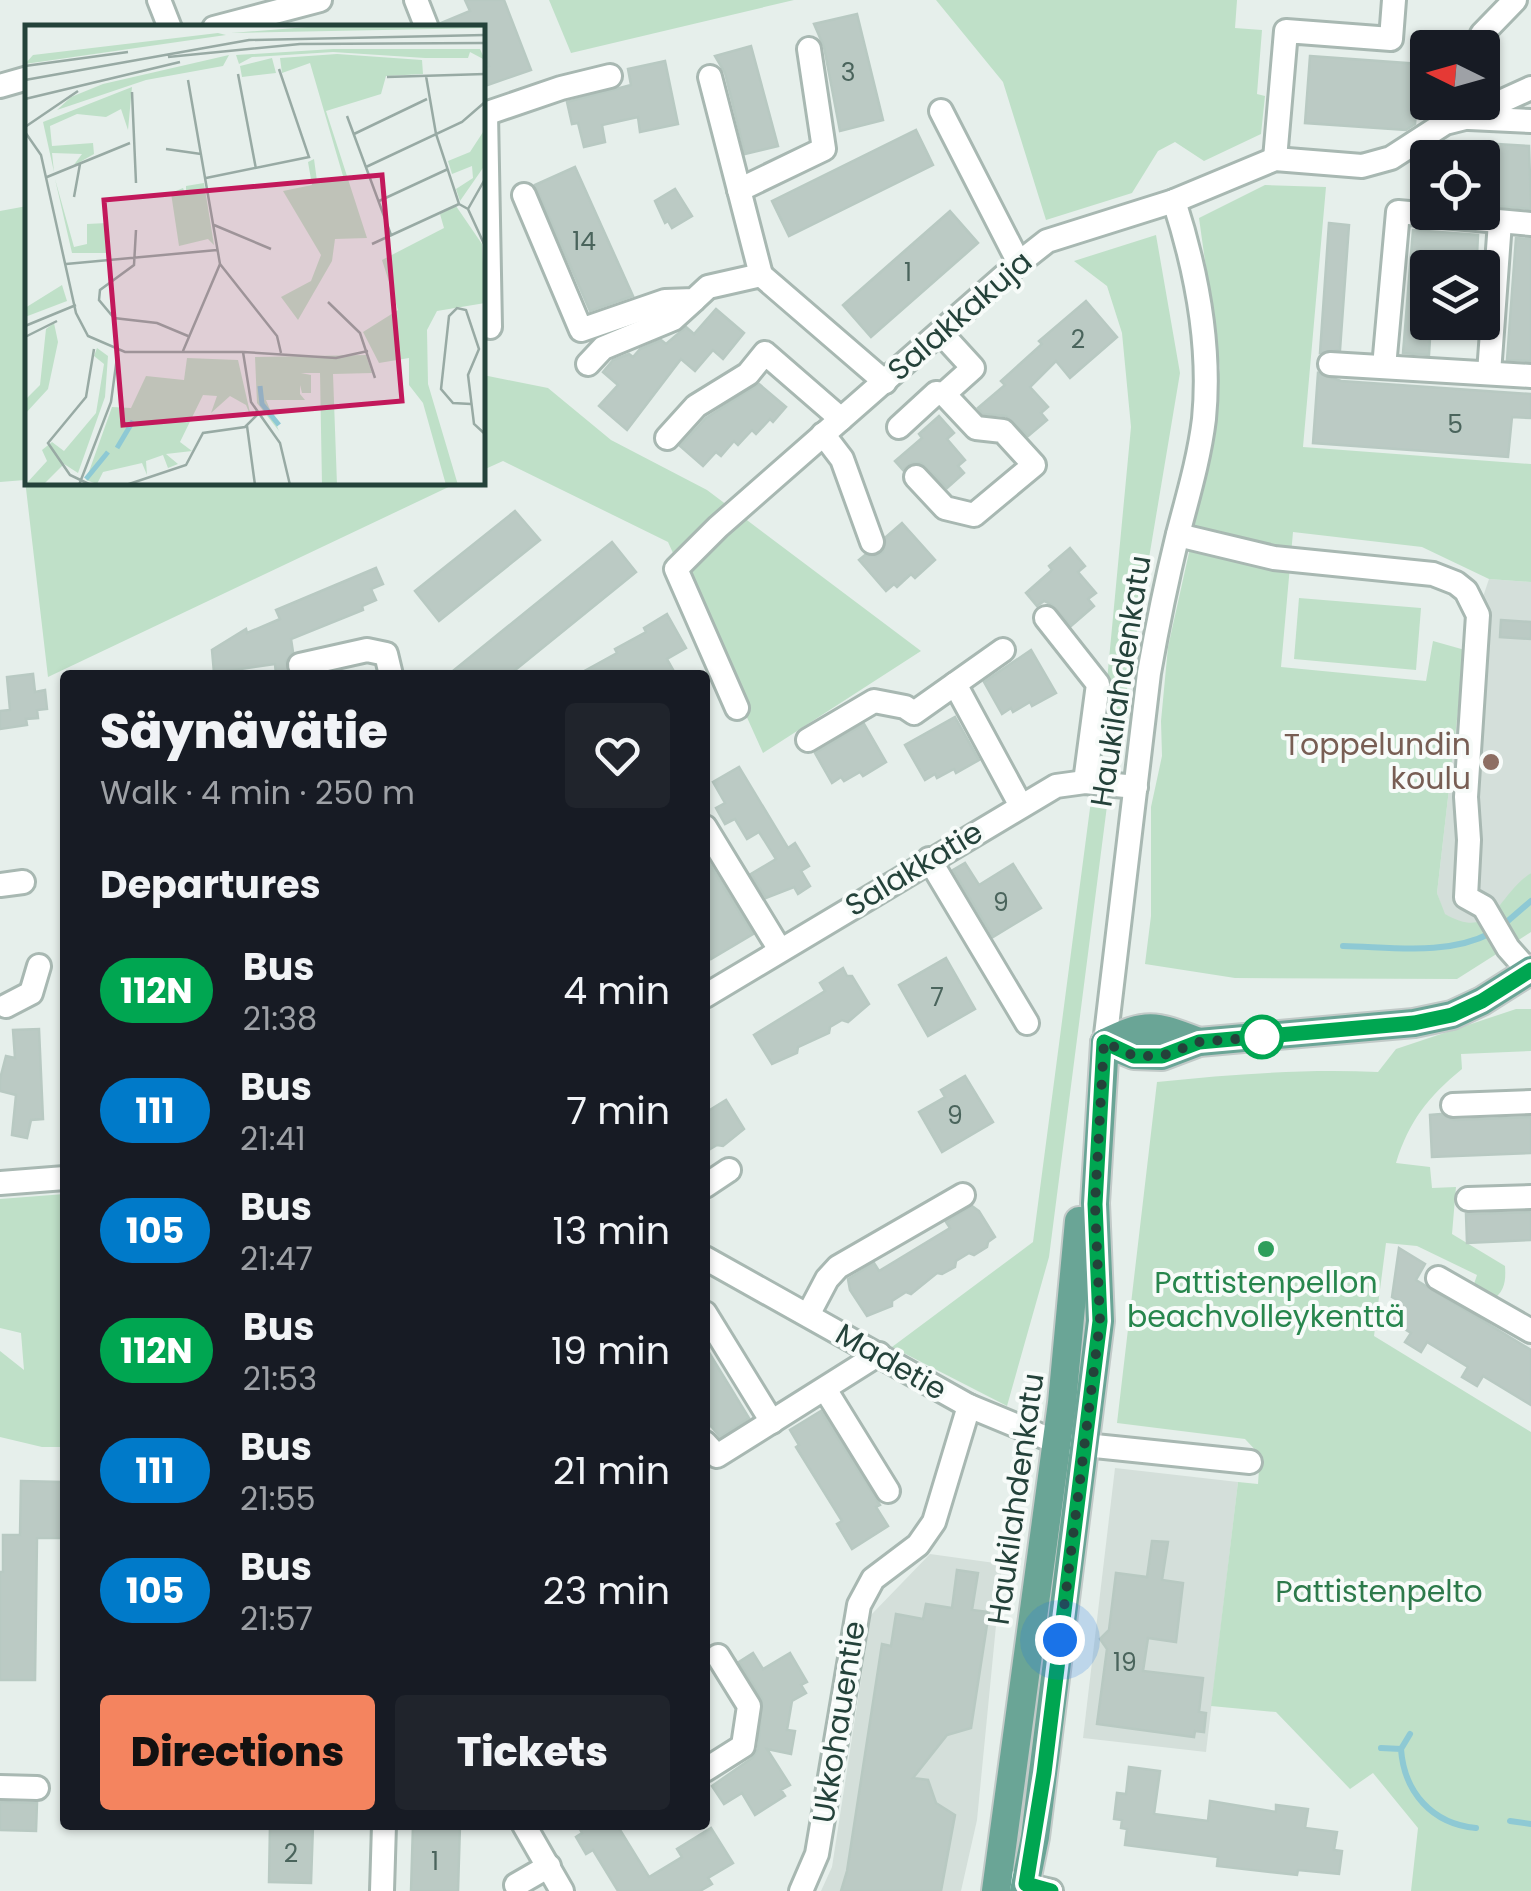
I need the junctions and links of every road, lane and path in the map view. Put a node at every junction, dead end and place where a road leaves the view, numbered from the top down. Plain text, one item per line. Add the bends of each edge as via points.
1 (160, 0) edge
2 (320, 0) edge
3 (416, 0) edge
4 (1394, 0) edge
5 (1515, 0) edge
6 (169, 25) edge
7 (225, 25) edge
8 (425, 25) edge
9 (1486, 30) edge
10 (809, 49) dead end
11 (610, 76) dead end
12 (710, 77) dead end
13 (25, 79) edge
14 (0, 86) edge
15 (1531, 88) edge
16 (1500, 102) edge
17 (941, 111) dead end
18 (485, 114) edge
19 (1457, 120) edge
20 (1498, 120) edge
21 (1531, 122) edge
22 (1434, 140) edge
23 (485, 150) edge
24 (1410, 153) edge
25 (1274, 160) junction
26 (739, 190) junction
27 (524, 195) dead end
28 (1174, 200) junction
29 (1410, 213) edge
30 (1500, 222) edge
31 (1531, 224) edge
32 (1499, 230) edge
33 (1019, 262) junction
34 (761, 275) junction
35 (694, 300) junction
36 (490, 327) dead end
37 (940, 333) junction
38 (588, 364) dead end
39 (1330, 364) dead end
40 (1384, 367) junction
41 (1488, 373) junction
42 (1531, 376) edge
43 (884, 382) junction
44 (944, 394) junction
45 (899, 427) dead end
46 (827, 431) junction
47 (667, 438) dead end
48 (916, 477) dead end
49 (1178, 536) junction
50 (872, 542) dead end
51 (1046, 618) dead end
52 (1002, 650) dead end
53 (300, 665) dead end
54 (390, 670) edge
55 (956, 684) junction
56 (737, 708) dead end
57 (808, 740) dead end
58 (1084, 782) junction
59 (1136, 787) junction
60 (1020, 806) junction
61 (710, 834) edge
62 (929, 860) junction
63 (780, 950) junction
64 (38, 966) dead end
65 (1530, 971) edge
66 (710, 993) edge
67 (6, 1006) dead end
68 (1027, 1023) dead end
69 (1104, 1050) junction
70 (1531, 1102) edge
71 (1453, 1105) dead end
72 (729, 1170) dead end
73 (60, 1178) edge
74 (0, 1183) edge
75 (710, 1183) edge
76 (963, 1195) dead end
77 (1531, 1197) edge
78 (1468, 1200) dead end
79 (710, 1265) edge
80 (1438, 1278) dead end
81 (808, 1315) junction
82 (710, 1321) edge
83 (1531, 1331) edge
84 (880, 1354) junction
85 (825, 1389) junction
86 (969, 1406) junction
87 (772, 1422) junction
88 (1056, 1442) junction
89 (1086, 1445) junction
90 (710, 1448) edge
91 (1250, 1462) dead end
92 (888, 1491) dead end
93 (718, 1656) dead end
94 (710, 1767) edge
95 (0, 1787) edge
96 (37, 1788) dead end
97 (384, 1830) edge
98 (527, 1830) edge
99 (549, 1866) junction
100 (516, 1884) dead end
101 (1019, 1887) edge
102 (382, 1891) edge
103 (562, 1891) edge
104 (801, 1891) edge

1 - 6 street
2 - 7 street
3 - 8 street
4 - 25 street via 1391,39 1286,31
5 - 9 street
10 - 26 street via 824,149
11 - 18 street
12 - 26 street
13 - 14 street
15 - 16 street
17 - 33 street
19 - 22 street via 1446,123
20 - 21 street
23 - 36 street
24 - 25 street via 1362,166
25 - 28 street, Salakkakuja
26 - 34 street
27 - 35 street via 581,330 665,301
28 - 33 street, Salakkakuja via 1047,241
28 - 49 street, Haukilahdenkatu via 1186,237 1206,372 1196,468
29 - 40 street via 1398,212
30 - 31 street
32 - 41 street
33 - 37 street, Salakkakuja
34 - 35 street via 708,287
34 - 43 street
35 - 38 street via 673,319 603,348
37 - 43 street, Salakkakuja
37 - 44 street via 973,368
39 - 40 street
40 - 41 street
41 - 42 street
43 - 46 street, Salakkakuja
44 - 45 street via 936,393
44 - 48 street via 976,428 1003,430 1034,465 974,515 946,508
46 - 47 street via 765,353 748,374 696,406
46 - 50 street
46 - 56 street, Salakkakuja via 676,569
49 - 59 street, Haukilahdenkatu via 1159,616
49 - 65 street via 1274,558 1420,571 1466,591 1478,615 1466,779 1466,897 1484,907
51 - 58 street via 1098,684
52 - 55 street
53 - 54 street via 367,650 386,654
55 - 57 street via 918,719 905,707 874,701
55 - 60 street via 978,740
58 - 59 street, Salakkatie
58 - 60 street, Salakkatie via 1056,786
59 - 69 street, Haukilahdenkatu
60 - 62 street, Salakkatie
61 - 63 street
62 - 63 street, Salakkatie
62 - 68 street
63 - 66 street, Salakkatie
64 - 67 street via 31,993
65 - 69 main road via 1452,1015 1199,1042 1162,1056
69 - 88 main road, Haukilahdenkatu via 1085,1146
69 - 89 main road, Haukilahdenkatu via 1095,1204 1100,1321
70 - 71 street
72 - 75 street
73 - 74 street
76 - 81 street via 838,1268
77 - 78 street
79 - 81 street, Madetie
80 - 83 street
81 - 84 street, Madetie
82 - 87 street
84 - 85 street
84 - 86 street, Madetie
85 - 87 street
85 - 92 street
86 - 88 street, Madetie
86 - 104 street, Ukkohauentie via 934,1522 918,1546 873,1578 858,1604 817,1854
87 - 90 street via 718,1456
88 - 89 street, Madetie
88 - 101 main road, Haukilahdenkatu
89 - 91 street, Madetie
89 - 101 main road, Haukilahdenkatu via 1035,1837
93 - 94 street via 749,1706 743,1746
95 - 96 street
97 - 102 street
98 - 99 street
99 - 100 street
99 - 103 street

